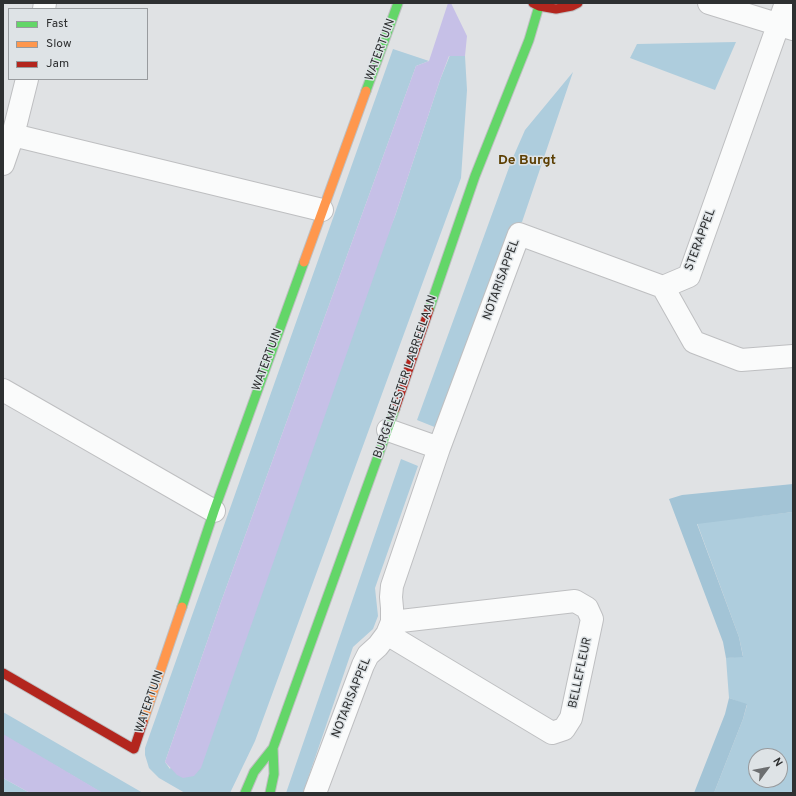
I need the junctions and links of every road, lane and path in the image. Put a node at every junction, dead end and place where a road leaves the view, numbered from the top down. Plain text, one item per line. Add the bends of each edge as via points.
1 (398, 3) edge
2 (578, 3) edge
3 (709, 3) edge
4 (786, 3) edge
5 (536, 5) edge
6 (785, 26) edge
7 (27, 80) edge
8 (13, 135) junction
9 (3, 164) edge
10 (322, 210) junction
11 (663, 287) junction
12 (793, 356) edge
13 (3, 390) edge
14 (388, 430) junction
15 (439, 448) junction
16 (214, 511) junction
17 (389, 628) junction
18 (3, 673) edge
19 (273, 748) junction
20 (245, 793) edge
21 (270, 793) edge
22 (315, 793) edge

1 - 10 street, WATERTUIN
2 - 5 street via 556,9
3 - 6 street
4 - 6 street, STERAPPEL
5 - 14 street, BURGEMEESTER LABREELAAN via 529,40 475,176
6 - 11 street, STERAPPEL via 689,276
7 - 8 street
8 - 9 street
8 - 10 street
10 - 16 street, WATERTUIN
11 - 12 street via 694,342 741,360
11 - 15 street, NOTARISAPPEL via 519,234
13 - 16 street
14 - 15 street
14 - 19 street, BURGEMEESTER LABREELAAN
15 - 17 street, NOTARISAPPEL via 392,586
16 - 18 street, WATERTUIN via 134,749
17 - 17 street, BELLEFLEUR via 576,601 587,608 592,619 571,718 564,729 552,733
17 - 22 street, NOTARISAPPEL via 363,664
19 - 20 street, BURGEMEESTER LABREELAAN via 254,772
19 - 21 street, BURGEMEESTER LABREELAAN via 274,774

